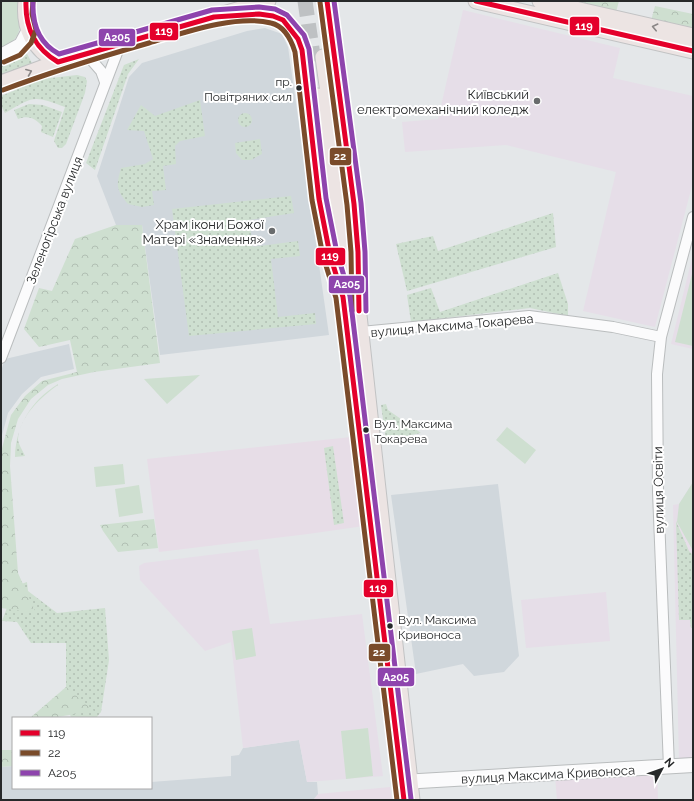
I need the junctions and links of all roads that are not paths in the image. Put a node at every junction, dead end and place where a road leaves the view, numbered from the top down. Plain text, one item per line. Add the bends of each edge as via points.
1 (26, 1) edge
2 (268, 1) edge
3 (327, 1) edge
4 (476, 1) edge
5 (540, 1) edge
6 (214, 17) junction
7 (29, 30) junction
8 (693, 36) edge
9 (120, 45) junction
10 (693, 51) edge
11 (86, 55) junction
12 (1, 56) edge
13 (318, 59) tunnel mouth
14 (58, 62) junction
15 (105, 82) junction
16 (1, 84) edge
17 (693, 217) edge
18 (350, 297) junction
19 (361, 332) junction
20 (661, 337) junction
21 (1, 358) edge
22 (693, 766) edge
23 (669, 767) junction
24 (406, 782) junction
25 (404, 800) edge
26 (412, 800) edge

1 - 7 main road via 25,15
2 - 6 main road
3 - 18 main road via 358,252
4 - 10 main road
8 -> 5 main road
6 - 9 main road
6 - 18 main road via 259,14 273,16 283,20 298,39 302,50 319,199 330,255
7 - 12 street via 21,45
7 - 14 main road via 33,42 43,54
9 - 11 main road
9 - 15 street, Зеленогірська вулиця
11 - 14 main road
11 - 15 street via 103,74
13 - 18 main road
16 -> 14 main road
15 - 21 street, Зеленогірська вулиця
17 - 20 street, вулиця Освіти
18 - 19 main road
18 - 24 main road via 371,539
19 - 20 street, вулиця Максима Токарева via 529,316 613,327
19 - 24 main road
20 - 23 street, вулиця Освіти via 657,374 658,492
22 - 23 street, вулиця Максима Кривоноса
23 - 24 street, вулиця Максима Кривоноса
24 - 25 main road
24 - 26 main road

